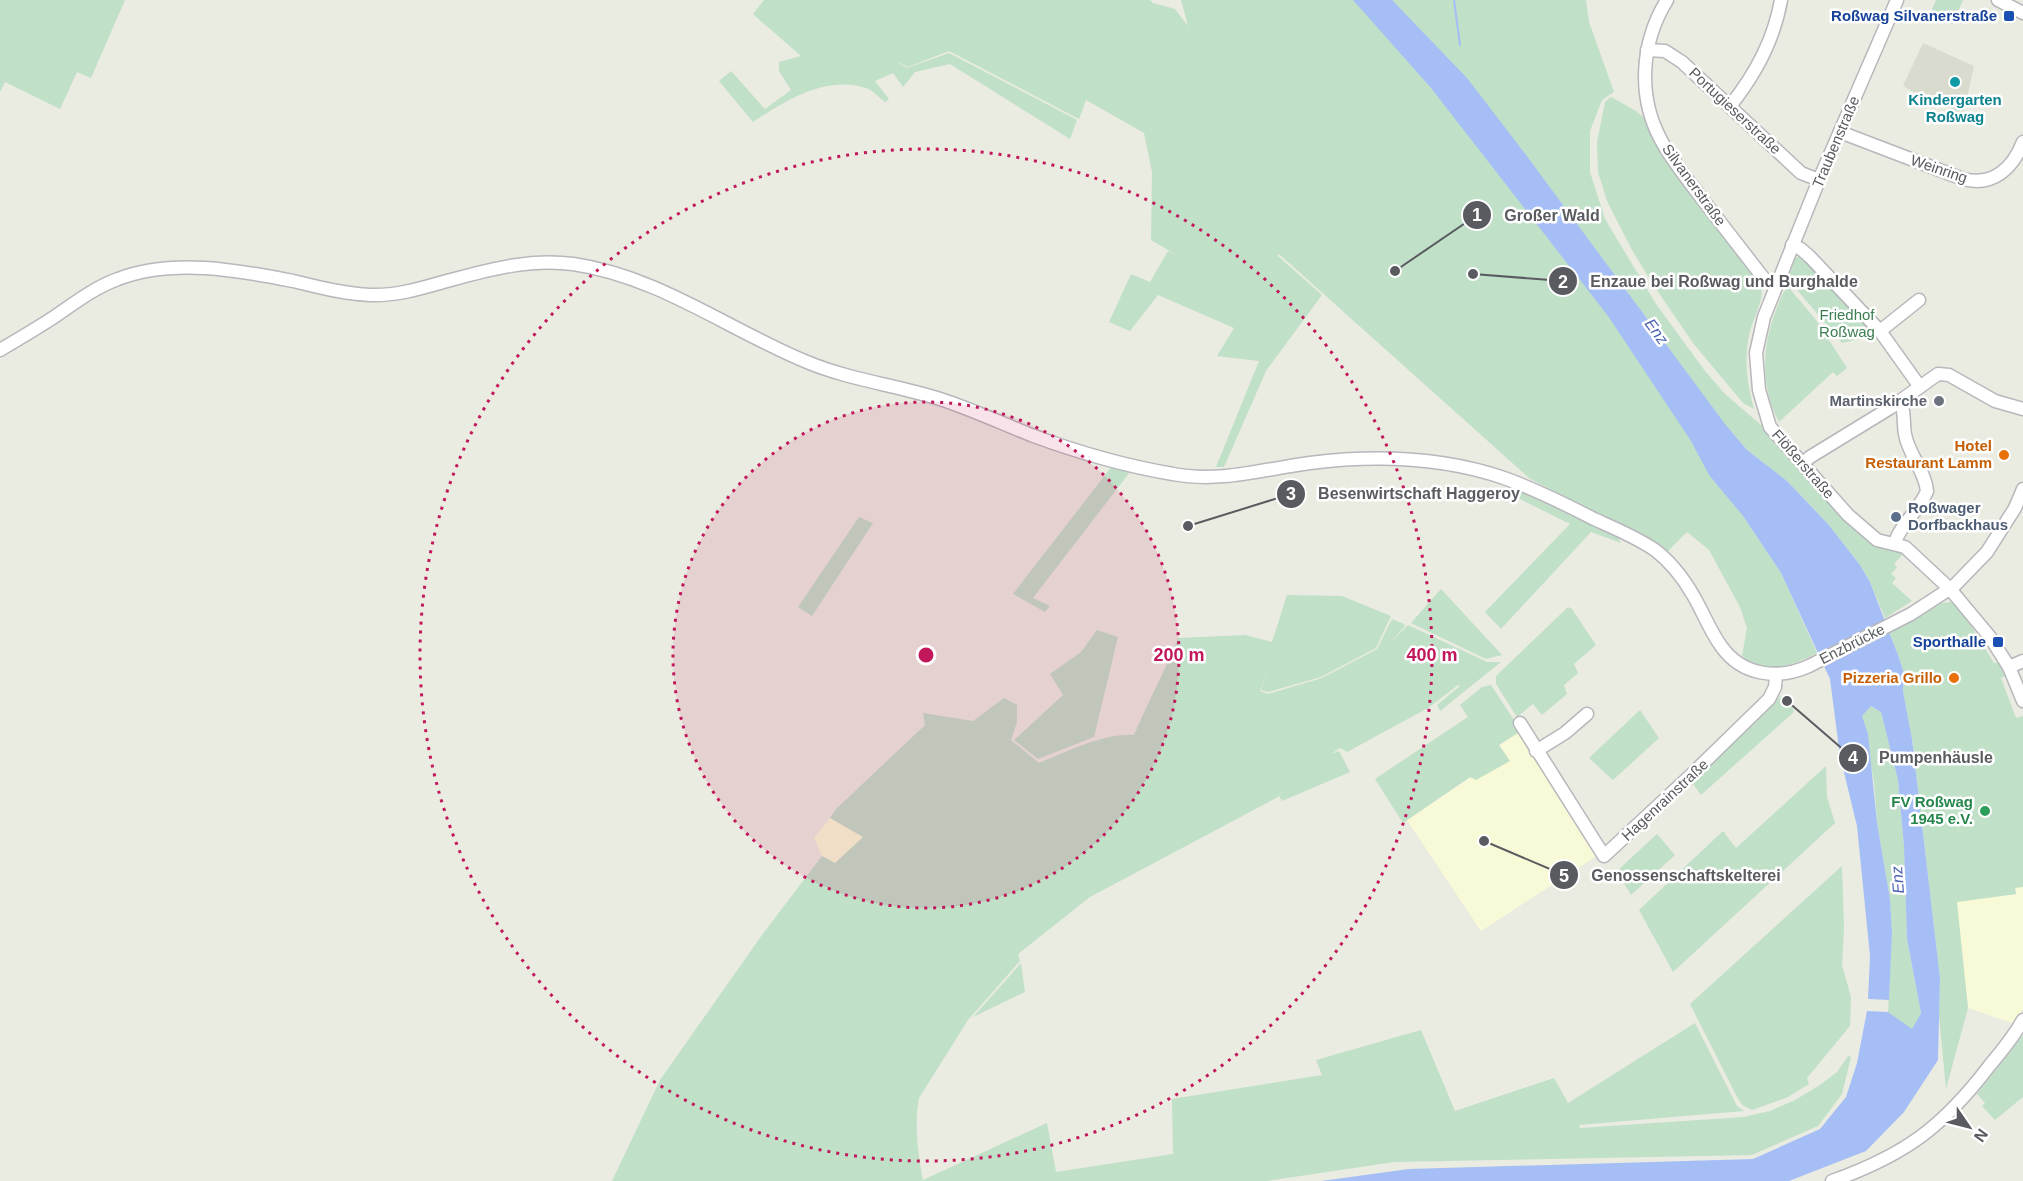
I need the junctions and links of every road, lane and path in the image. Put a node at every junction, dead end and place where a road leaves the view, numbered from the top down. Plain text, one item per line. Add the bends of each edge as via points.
1 (1667, 0) edge
2 (1781, 0) edge
3 (1897, 0) edge
4 (1998, 0) edge
5 (2023, 13) edge
6 (1647, 50) junction
7 (1730, 106) junction
8 (1840, 132) junction
9 (2023, 142) edge
10 (1819, 180) junction
11 (1792, 245) junction
12 (1777, 284) junction
13 (1920, 300) dead end
14 (1880, 332) junction
15 (0, 350) edge
16 (1920, 387) junction
17 (1901, 402) junction
18 (2023, 409) edge
19 (1803, 463) junction
20 (2023, 489) edge
21 (1895, 544) junction
22 (1950, 589) junction
23 (2023, 661) edge
24 (2009, 667) junction
25 (1776, 674) junction
26 (2023, 701) edge
27 (1587, 714) dead end
28 (1520, 723) dead end
29 (1536, 751) junction
30 (2023, 1020) edge
31 (1832, 1181) edge

1 - 6 street, Silvanerstraße
2 - 7 street via 1761,60
3 - 8 street, Traubenstraße
4 - 5 street
6 - 7 street, Portugieserstraße via 1665,51 1683,62
6 - 12 street, Silvanerstraße via 1647,99 1661,141 1765,280
7 - 10 street, Portugieserstraße via 1801,173
8 - 9 street, Weinring via 1975,181 2003,173
8 - 10 street, Traubenstraße
10 - 11 street, Traubenstraße
11 - 12 street, Traubenstraße
11 - 14 street via 1810,257
12 - 19 street, Flößerstraße via 1759,335 1757,381 1770,427
13 - 14 street
14 - 16 street
15 - 25 street via 100,288 144,271 222,270 378,295 508,266 562,262 607,271 663,291 783,352 837,374 939,399 1049,441 1124,464 1207,478 1321,462 1393,459 1499,477 1652,548 1684,581 1725,651 1753,670
16 - 17 street
16 - 18 street via 1943,373 1985,396
17 - 19 street
17 - 21 street via 1905,435 1927,491
19 - 21 street, Flößerstraße via 1863,530 1877,540
20 - 22 street, Enzbrücke via 1987,552
21 - 22 street, Flößerstraße via 1905,547
22 - 24 street, Flößerstraße
22 - 25 street, Enzbrücke via 1809,666
23 - 24 street
24 - 26 street, Flößerstraße
25 - 29 street, Hagenrainstraße via 1769,699 1604,856
27 - 29 street
28 - 29 street, Hagenrainstraße
30 - 31 street via 1984,1074 1932,1130 1895,1154

